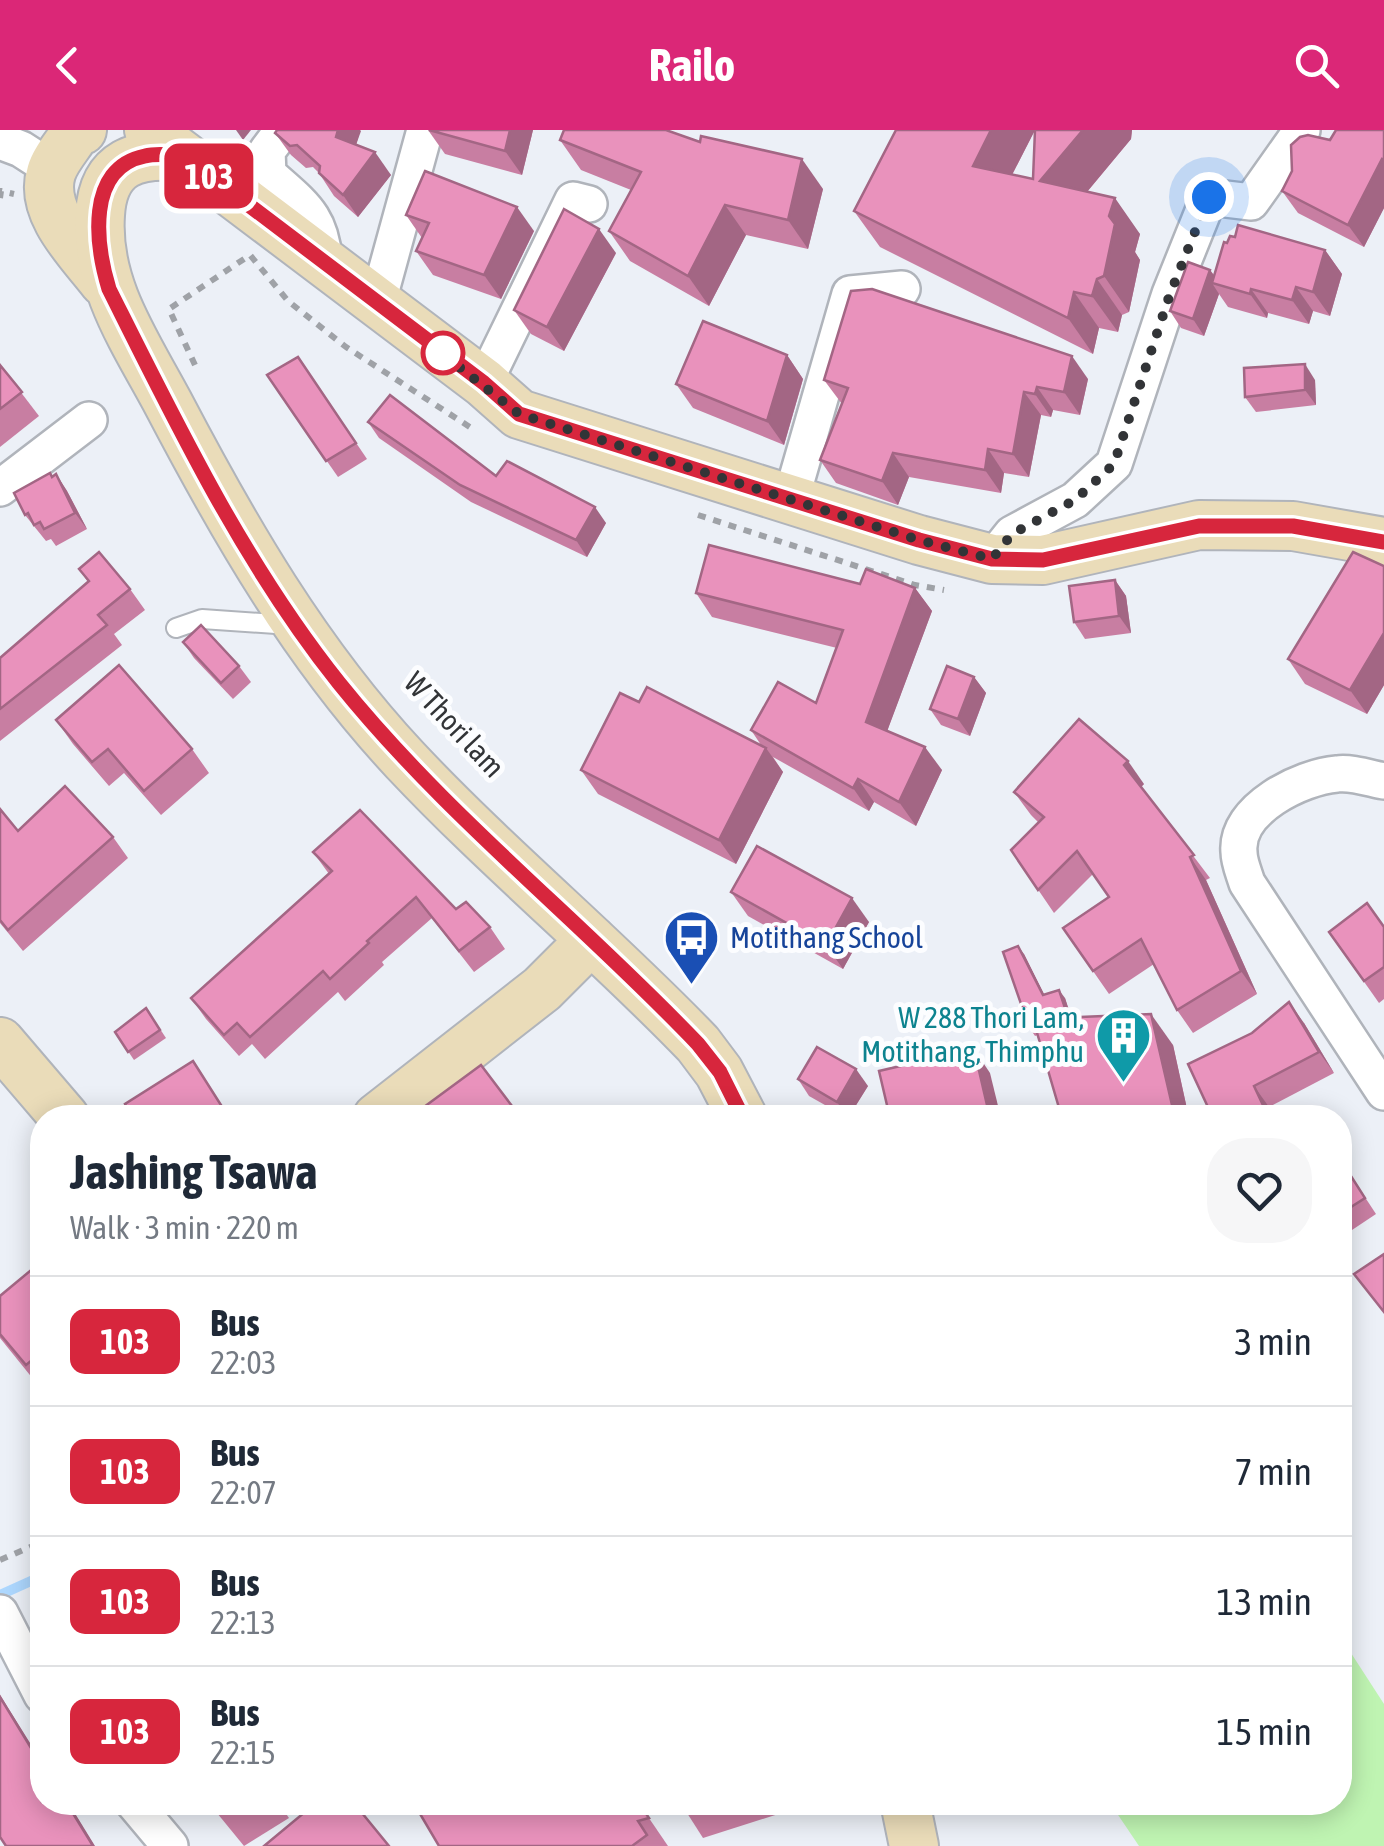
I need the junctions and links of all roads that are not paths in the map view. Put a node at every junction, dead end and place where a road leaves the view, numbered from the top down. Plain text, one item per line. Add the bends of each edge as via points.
1 (283, 130) edge
2 (425, 130) edge
3 (1302, 130) edge
4 (0, 140) edge
5 (71, 140) edge
6 (166, 143) edge
7 (589, 204) dead end
8 (324, 264) junction
9 (109, 289) junction
10 (902, 289) dead end
11 (377, 305) junction
12 (484, 383) junction
13 (89, 420) dead end
14 (0, 488) edge
15 (791, 499) junction
16 (1384, 542) edge
17 (992, 559) junction
18 (296, 625) junction
19 (176, 628) dead end
20 (1384, 780) edge
21 (590, 940) junction
22 (0, 1042) edge
23 (1384, 1092) edge
24 (54, 1105) edge
25 (393, 1105) edge
26 (736, 1105) edge
27 (3, 1619) edge
28 (30, 1672) edge
29 (144, 1815) edge
30 (908, 1815) edge
31 (170, 1846) edge
32 (914, 1846) edge

1 - 8 street via 267,152 268,174 316,222 324,237
2 - 11 street
3 - 17 street via 1251,202 1209,197 1114,464 1075,500 1012,534
4 - 5 street via 21,148
5 - 9 main road, W Thori lam via 48,185 56,217
6 - 8 main road, W Thori lam
6 - 9 main road, W Thori lam via 116,170 101,197 100,258
7 - 12 street via 573,200
8 - 11 main road, W Thori lam
9 - 18 main road, W Thori lam via 227,516
10 - 15 street via 850,294
11 - 12 main road, W Thori lam
12 - 15 main road, W Thori lam via 519,414
13 - 14 street
15 - 17 main road, W Thori lam
16 - 17 main road, W Thori lam via 1293,526 1199,526 1043,560
18 - 19 lane via 202,619
18 - 21 main road, W Thori lam via 406,760
20 - 23 street via 1338,773 1290,787 1245,825 1238,849 1247,883
21 - 25 main road via 542,989
21 - 26 main road, W Thori lam via 698,1044
22 - 24 main road
27 - 28 street
29 - 31 street
30 - 32 main road

